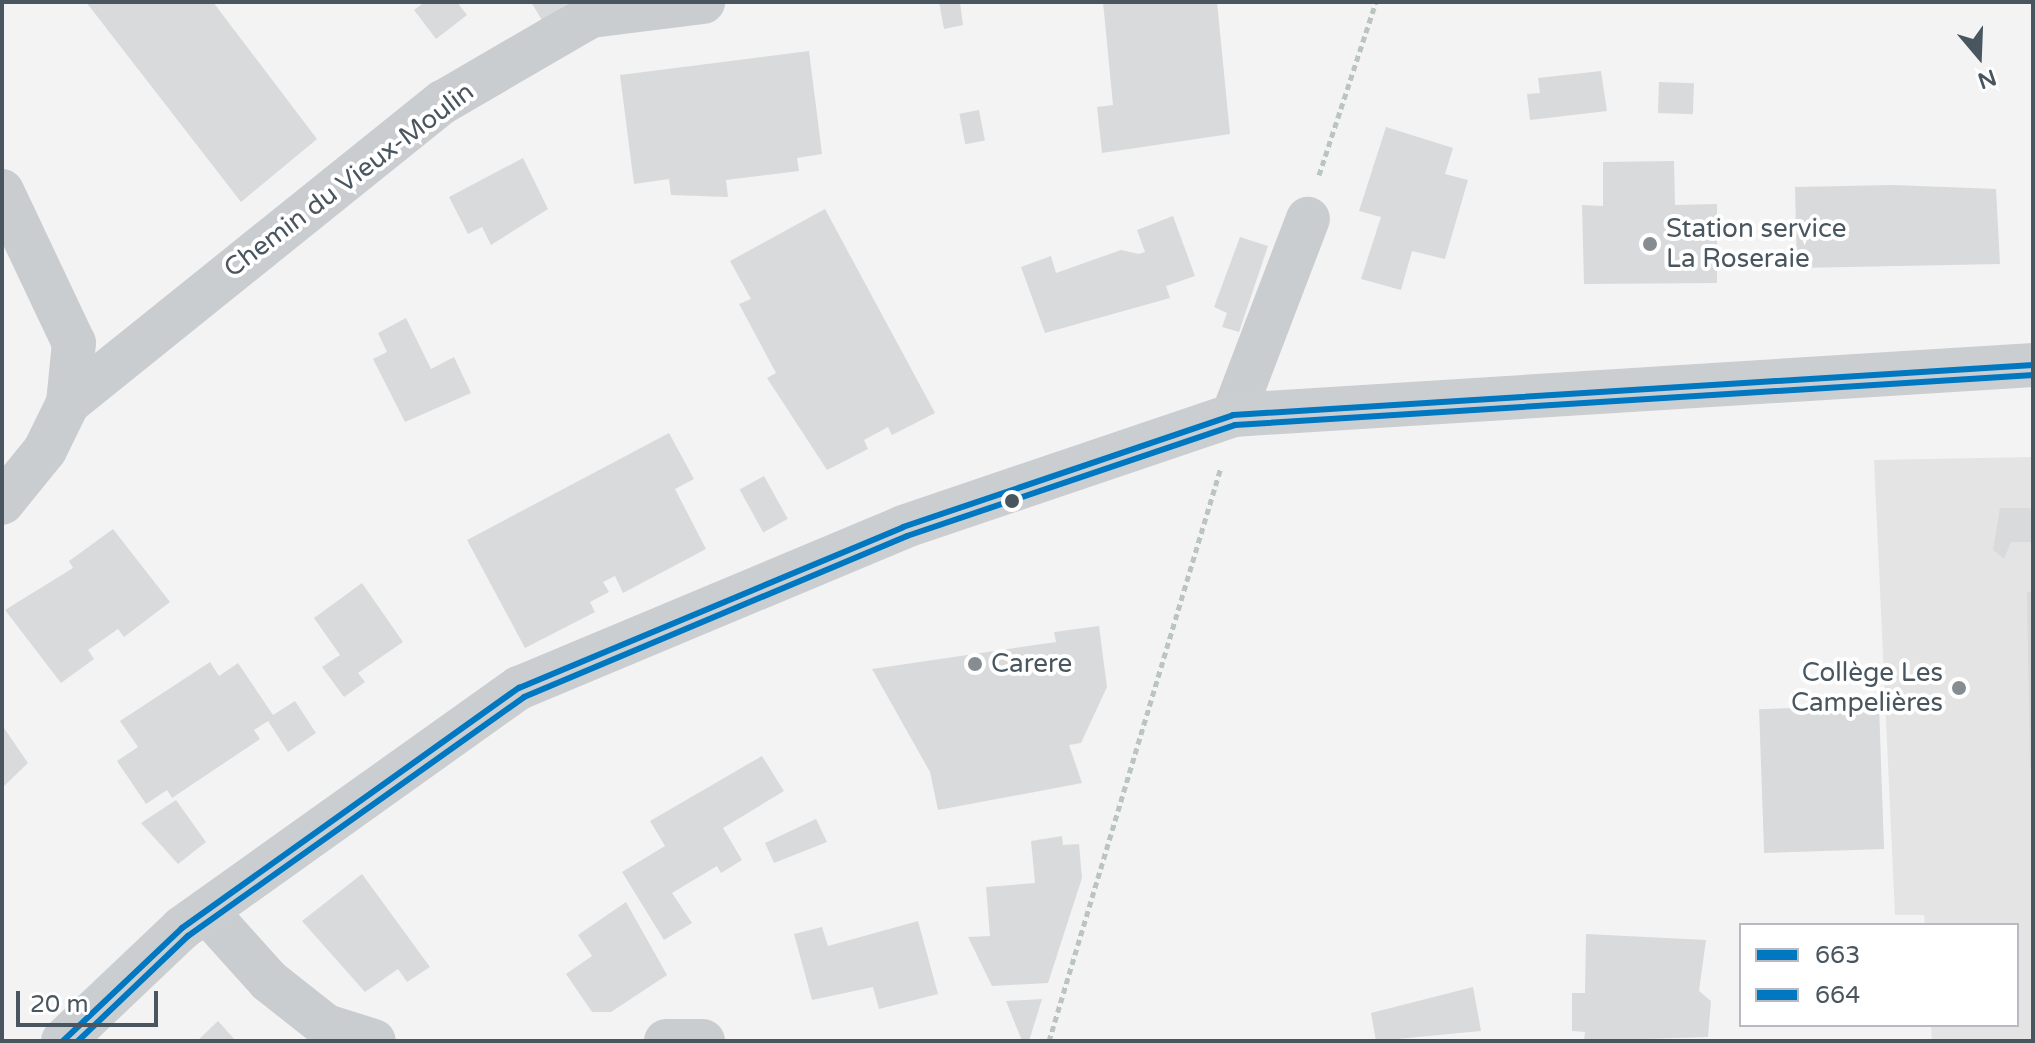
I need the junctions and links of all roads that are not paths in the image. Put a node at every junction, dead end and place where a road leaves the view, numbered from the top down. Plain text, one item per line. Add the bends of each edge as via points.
1 (703, 2) edge
2 (2, 191) edge
3 (1308, 219) road end
4 (2033, 365) edge
5 (68, 403) junction
6 (1233, 415) junction
7 (2, 503) edge
8 (206, 911) junction
9 (63, 1041) edge
10 (374, 1041) edge
11 (666, 1041) edge
12 (703, 1041) edge

1 - 5 street, Chemin du Vieux-Moulin via 591,16 443,102
2 - 5 street via 74,343
3 - 6 street
4 - 6 main road
5 - 7 street via 45,450
6 - 8 main road via 903,527 519,688
8 - 9 main road
8 - 10 street via 269,981 326,1026
11 - 12 street

